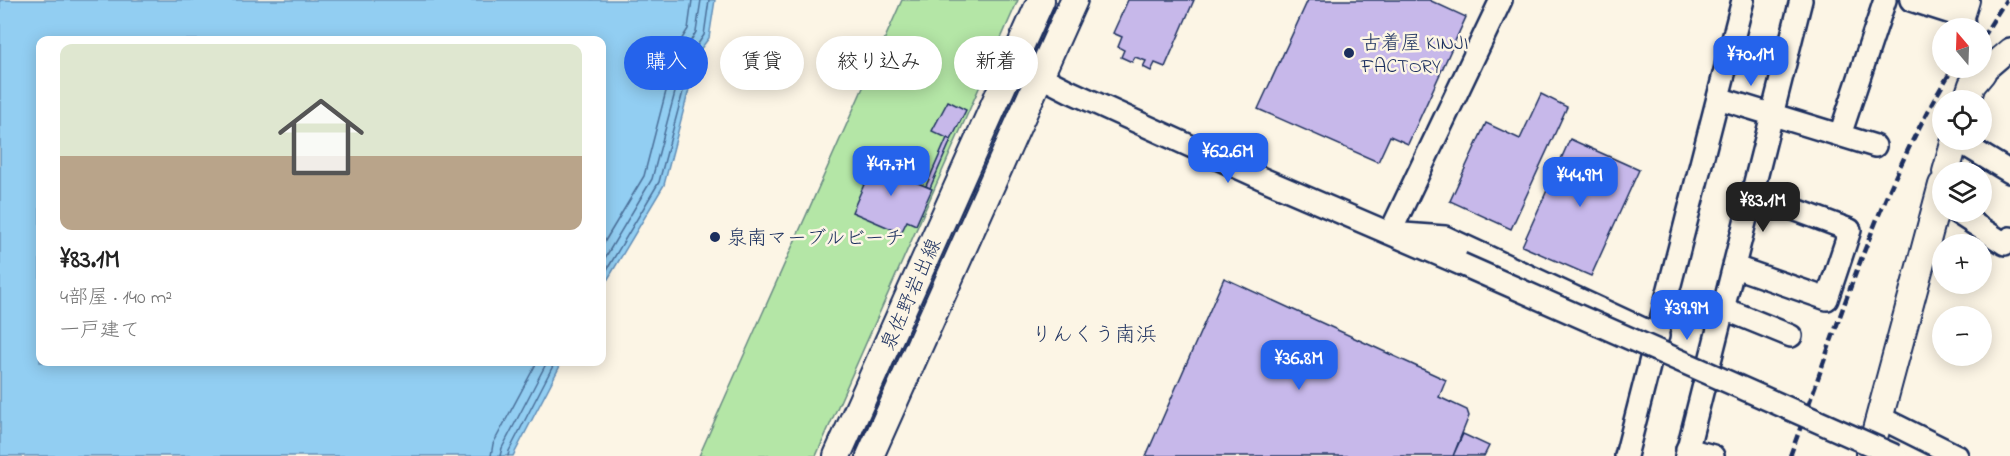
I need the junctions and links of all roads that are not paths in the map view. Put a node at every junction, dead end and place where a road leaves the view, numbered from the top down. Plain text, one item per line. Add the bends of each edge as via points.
1 (1041, 0) edge
2 (1074, 0) edge
3 (1501, 0) edge
4 (1743, 0) edge
5 (1801, 0) edge
6 (1886, 0) edge
7 (1911, 0) edge
8 (1963, 15) edge
9 (1026, 36) edge
10 (2010, 49) edge
11 (1992, 62) edge
12 (1040, 77) junction
13 (1002, 90) edge
14 (1718, 98) junction
15 (1772, 114) junction
16 (1840, 135) junction
17 (1875, 146) dead end
18 (1973, 150) edge
19 (2010, 172) edge
20 (1753, 194) junction
21 (1938, 222) edge
22 (1975, 222) edge
23 (1390, 233) junction
24 (2010, 238) edge
25 (1735, 267) junction
26 (1722, 308) junction
27 (1658, 336) junction
28 (1791, 336) dead end
29 (1879, 417) junction
30 (1687, 453) edge
31 (837, 456) edge
32 (870, 456) edge
33 (1626, 456) edge
34 (1713, 456) edge
35 (1869, 456) edge
36 (1896, 456) edge
37 (1958, 456) edge

1 - 9 main road, 泉佐野岩出線
2 - 12 main road, 泉佐野岩出線
3 - 23 street
4 - 14 street
5 - 15 street
6 - 16 street
7 - 8 street
10 - 11 street
12 - 23 street
12 - 32 main road, 泉佐野岩出線
13 - 31 main road, 泉佐野岩出線
14 - 15 street
14 - 27 street
15 - 16 street
15 - 20 street
16 - 17 street
18 - 19 street
20 - 25 street
20 - 25 street via 1850,230 1827,299
21 - 29 main road
22 - 24 street via 2005,244
23 - 27 street via 1445,237
23 - 36 street, bridge
25 - 26 street
26 - 28 street
26 - 30 street
27 - 33 street
29 - 35 main road
29 - 37 street
30 - 34 street

